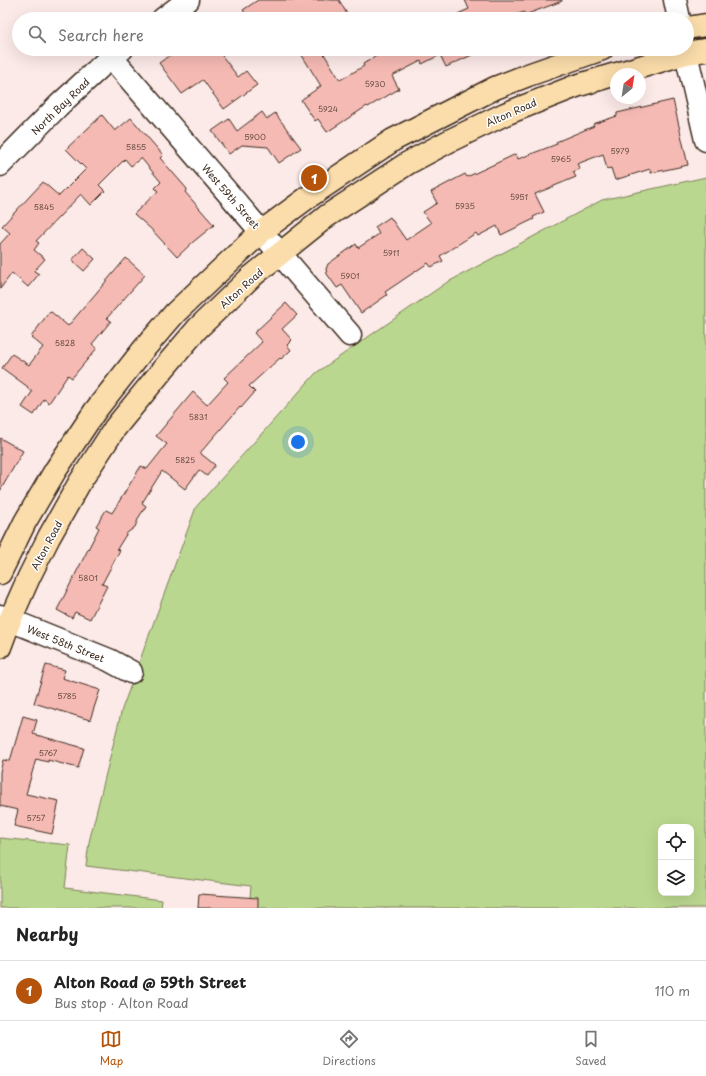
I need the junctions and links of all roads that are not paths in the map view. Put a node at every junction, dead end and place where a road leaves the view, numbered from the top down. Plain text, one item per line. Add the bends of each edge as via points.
1 (188, 0) edge
2 (675, 0) edge
3 (172, 12) edge
4 (678, 12) edge
5 (706, 25) edge
6 (694, 27) edge
7 (114, 56) edge
8 (119, 56) edge
9 (582, 56) edge
10 (675, 56) edge
11 (693, 56) edge
12 (636, 68) edge
13 (610, 76) edge
14 (706, 140) edge
15 (0, 165) edge
16 (262, 232) junction
17 (280, 253) junction
18 (350, 335) dead end
19 (0, 573) edge
20 (5, 618) edge
21 (0, 647) edge
22 (130, 672) dead end

1 - 3 street
2 - 4 street
5 - 6 main road
7 - 15 street, North Bay Road via 58,106
8 - 16 street, West 59th Street
9 - 16 main road via 495,88 393,140 311,195
10 - 12 main road, Alton Road
11 - 14 street
13 - 17 main road, Alton Road via 540,99 408,163 327,216
16 - 17 street, West 59th Street
16 - 19 main road via 175,313 95,410 25,522
17 - 18 street, West 59th Street
17 - 20 main road, Alton Road via 198,328 115,428 80,482
20 - 21 main road, Alton Road
20 - 22 street, West 58th Street via 109,660

